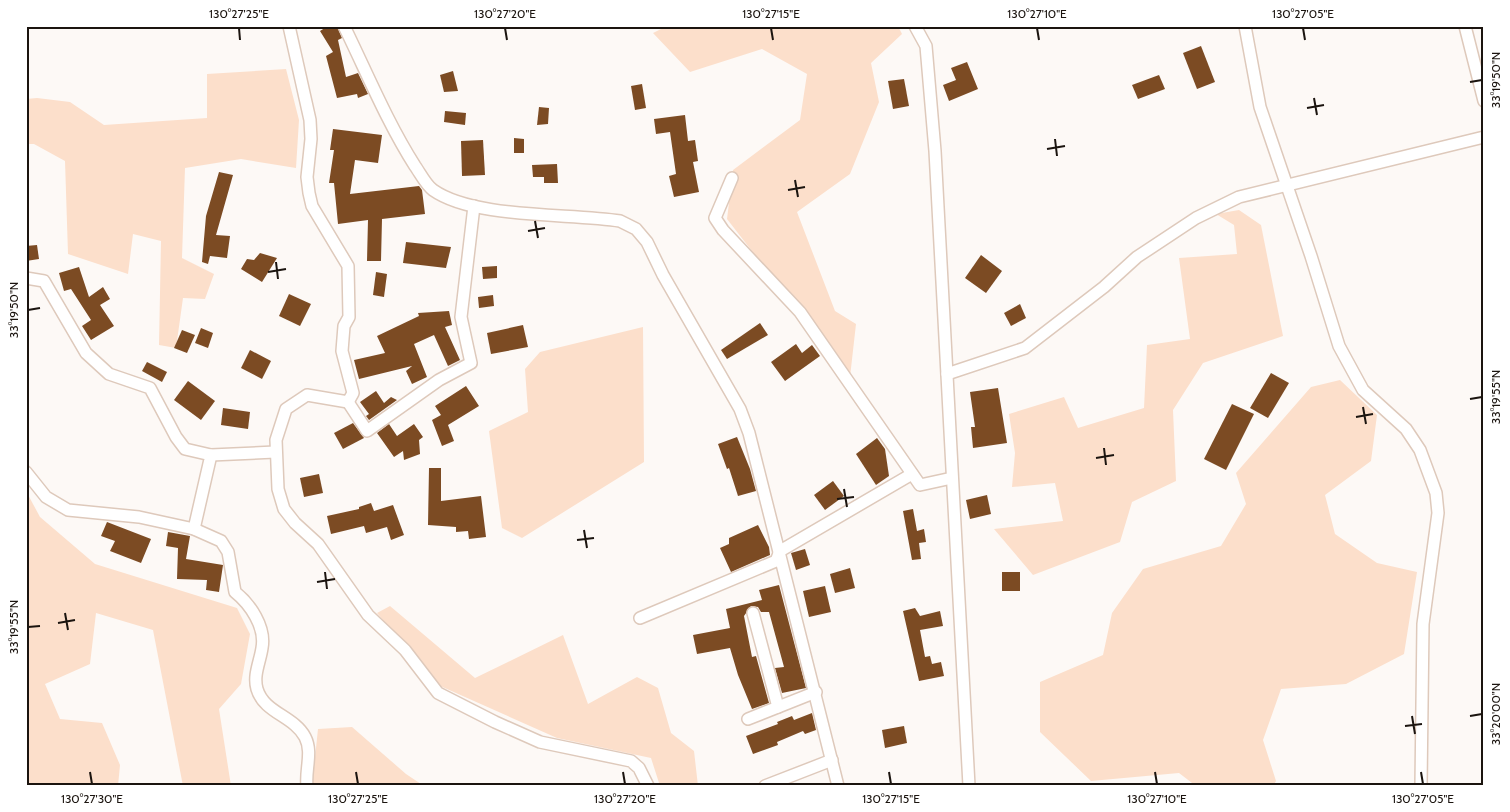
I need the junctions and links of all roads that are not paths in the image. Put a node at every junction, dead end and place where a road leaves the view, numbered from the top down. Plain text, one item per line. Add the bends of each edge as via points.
1 (289, 26) edge
2 (344, 26) edge
3 (915, 26) edge
4 (1244, 26) edge
5 (1465, 26) edge
6 (1484, 101) edge
7 (1484, 137) edge
8 (732, 178) dead end
9 (1286, 186) junction
10 (474, 206) junction
11 (26, 278) edge
12 (947, 374) junction
13 (348, 402) junction
14 (275, 452) junction
15 (211, 455) junction
16 (26, 472) edge
17 (912, 474) junction
18 (952, 478) junction
19 (194, 529) junction
20 (780, 551) junction
21 (753, 613) dead end
22 (640, 618) dead end
23 (816, 692) junction
24 (778, 707) junction
25 (748, 718) dead end
26 (832, 760) junction
27 (307, 786) edge
28 (648, 786) edge
29 (764, 786) edge
30 (838, 786) edge
31 (969, 786) edge
32 (1421, 786) edge

1 - 13 street via 310,120 307,177 312,206 348,266 349,317 344,326 342,351 353,393
2 - 10 street via 395,134 431,189
3 - 12 street via 926,46
4 - 9 street via 1260,107
5 - 6 street
7 - 9 street
8 - 17 street via 715,218 800,312
9 - 12 street via 1239,197 1196,218 1137,257 1025,348
9 - 32 street via 1350,370 1362,390 1411,436 1420,450 1436,493 1438,513 1423,624
10 - 13 street via 461,317 470,363 439,380 367,431
10 - 20 street via 511,212 602,218 620,221 636,229 647,242 740,409
11 - 15 street via 44,280 86,353 109,374 150,388 185,449
12 - 18 street
13 - 14 street via 312,395 295,401 286,409
14 - 15 street
14 - 28 street via 278,489 284,509 294,523 318,544 368,615 405,650 438,692 540,742 631,761 639,768
15 - 19 street
16 - 19 street via 46,497 68,510 139,518
17 - 18 street via 920,485
17 - 20 street
18 - 31 street
19 - 27 street via 221,541 228,552 235,592 245,600 258,621 262,645 256,672 257,688 263,702 298,726 305,738 309,752
20 - 22 street via 776,561
20 - 23 street
21 - 24 street
23 - 24 street
23 - 26 street
24 - 25 street
26 - 29 street
26 - 30 street

